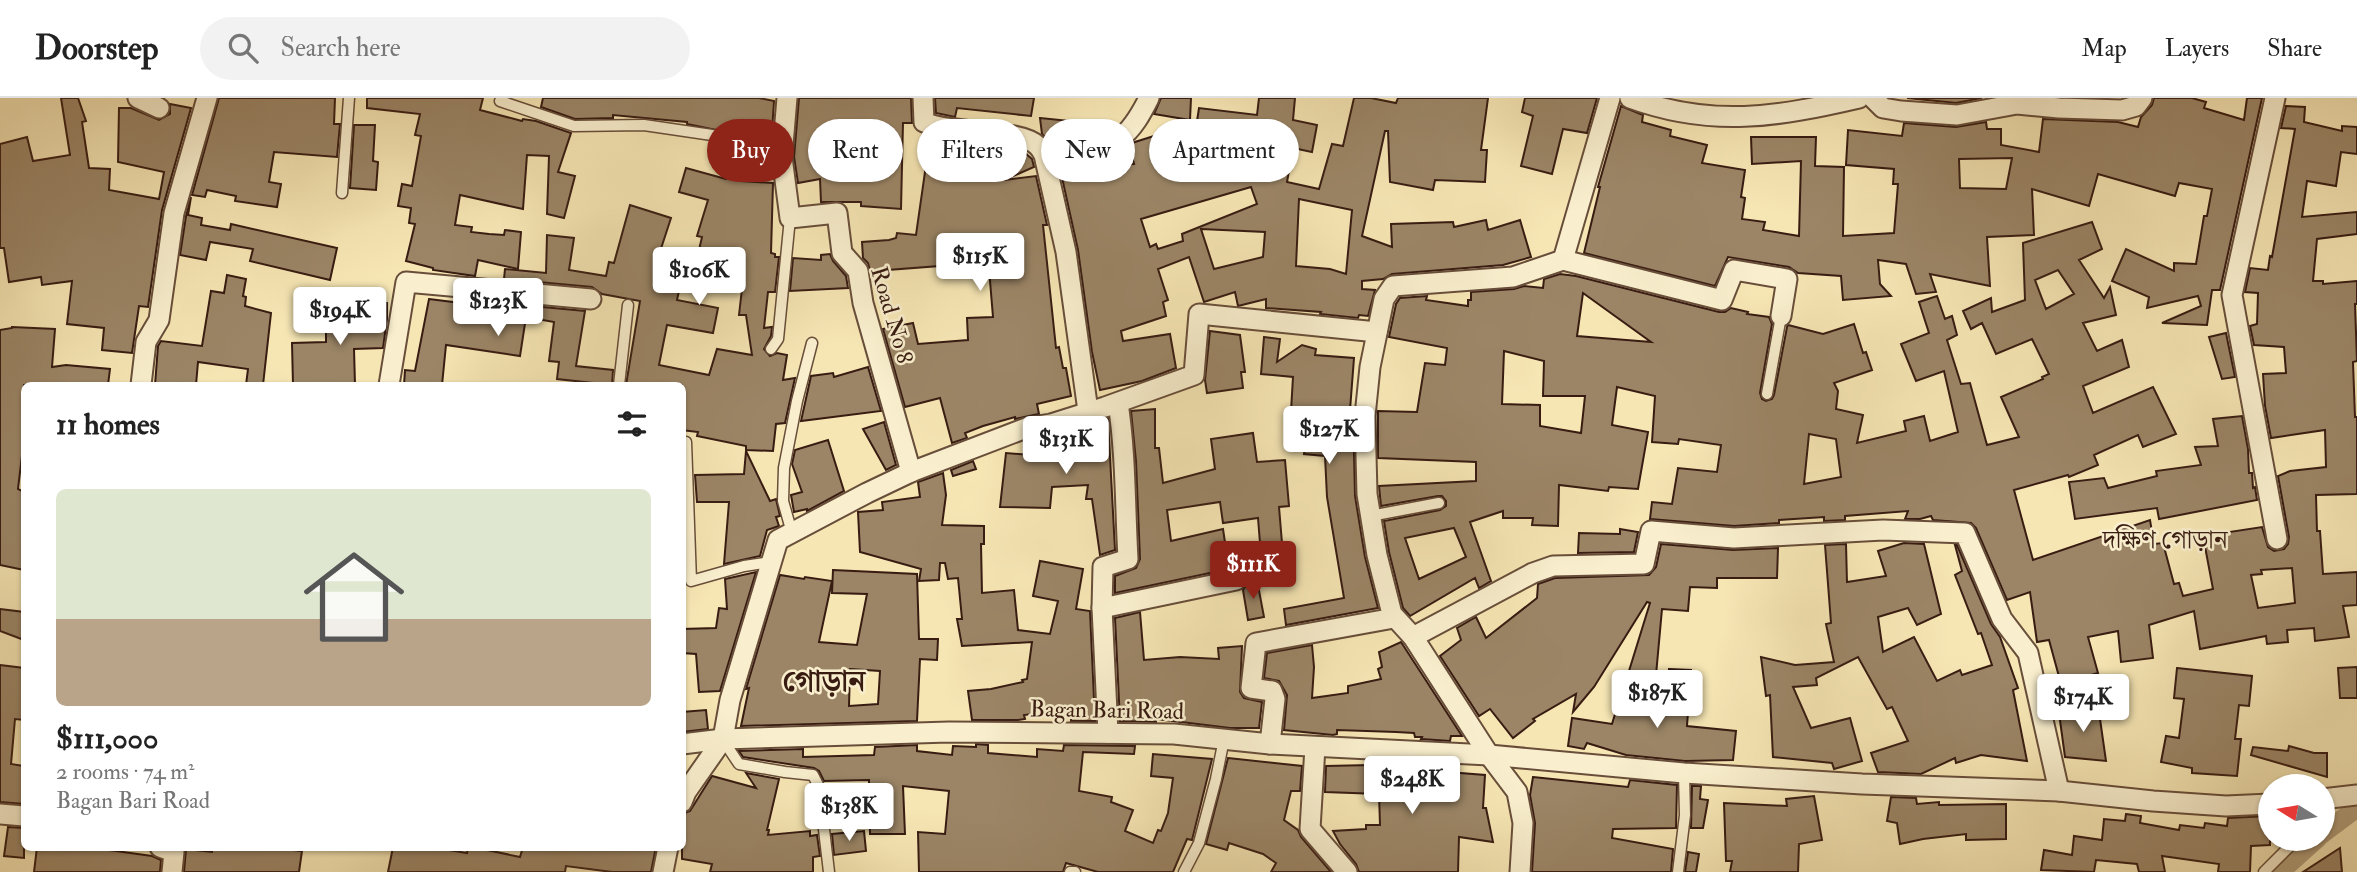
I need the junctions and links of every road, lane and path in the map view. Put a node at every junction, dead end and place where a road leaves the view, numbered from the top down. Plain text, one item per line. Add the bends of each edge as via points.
1 (138, 98) edge
2 (206, 98) edge
3 (349, 98) edge
4 (787, 98) edge
5 (923, 98) edge
6 (1149, 98) edge
7 (1609, 98) edge
8 (1630, 98) edge
9 (1859, 98) edge
10 (1873, 98) edge
11 (2142, 98) edge
12 (2275, 98) edge
13 (500, 101) dead end
14 (159, 108) dead end
15 (785, 119) edge
16 (1135, 122) edge
17 (707, 134) edge
18 (1041, 151) edge
19 (785, 182) edge
20 (1050, 182) edge
21 (342, 193) dead end
22 (790, 218) junction
23 (1563, 260) junction
24 (591, 299) dead end
25 (628, 305) dead end
26 (1781, 316) joint
27 (1377, 331) junction
28 (812, 343) dead end
29 (771, 349) dead end
30 (141, 382) edge
31 (389, 382) edge
32 (619, 382) edge
33 (1767, 394) dead end
34 (1118, 402) junction
35 (1088, 411) junction
36 (686, 442) edge
37 (911, 472) junction
38 (1439, 503) dead end
39 (1370, 516) junction
40 (792, 533) junction
41 (2277, 539) dead end
42 (772, 562) junction
43 (1236, 580) dead end
44 (1102, 608) junction
45 (1394, 618) junction
46 (1413, 637) junction
47 (1108, 733) junction
48 (723, 739) junction
49 (1224, 740) junction
50 (686, 744) edge
51 (1270, 744) junction
52 (1315, 747) junction
53 (1489, 755) junction
54 (1685, 773) junction
55 (2059, 791) junction
56 (686, 792) edge
57 (2357, 795) edge
58 (2335, 798) edge
59 (2258, 805) edge
60 (0, 814) edge
61 (21, 816) edge
62 (171, 851) edge
63 (667, 851) edge
64 (2285, 851) edge
65 (172, 872) edge
66 (663, 872) edge
67 (829, 872) edge
68 (1184, 872) edge
69 (1347, 872) edge
70 (1520, 872) edge
71 (1678, 872) edge
72 (2264, 872) edge

1 - 14 street
2 - 30 street via 174,213 159,320 145,342
3 - 21 lane
4 - 15 street
5 - 18 street via 924,122 930,125 1018,137
6 - 16 street
7 - 23 street
8 - 9 street via 1659,109 1731,118 1793,113
10 - 11 street via 1892,110 1957,115 2017,104 2122,110
12 - 41 street via 2232,295
13 - 17 lane via 574,126 644,125
19 - 22 street
20 - 35 street via 1066,252
22 - 29 lane via 778,339
22 - 37 street, Road No 8 via 837,213 842,253 858,271
23 - 26 street via 1722,300 1734,270 1787,279
23 - 27 street via 1513,278 1393,286 1384,299
24 - 31 street via 406,282
25 - 32 lane
26 - 33 lane
27 - 34 street via 1199,314 1194,375
27 - 39 street via 1365,416
28 - 40 lane via 784,468 783,501
34 - 35 street
34 - 44 street via 1126,468 1128,559 1102,567
35 - 37 street via 1026,428
36 - 42 lane via 691,581
37 - 40 street
38 - 39 lane
39 - 45 street
40 - 42 street via 778,540
42 - 48 street via 730,700
43 - 44 street
44 - 47 street
45 - 46 street
45 - 51 street via 1256,643 1251,688 1272,691 1275,699
46 - 53 street
46 - 55 street via 1553,566 1644,564 1651,531 1734,538 1883,530 1965,533 2002,619 2028,653
47 - 48 street, Bagan Bari Road
47 - 49 street, Bagan Bari Road
48 - 50 street, Bagan Bari Road
48 - 56 street
48 - 67 lane via 739,764 813,775
49 - 51 street, Bagan Bari Road
49 - 68 lane via 1199,843
51 - 52 street, Bagan Bari Road
52 - 53 street, Bagan Bari Road
52 - 69 street via 1310,829
53 - 54 street, Bagan Bari Road
53 - 70 street via 1517,792 1523,823
54 - 55 street, Bagan Bari Road
54 - 71 lane
55 - 59 street, Bagan Bari Road via 2153,802
57 - 58 street
60 - 61 street
62 - 65 street
63 - 66 street
64 - 72 lane

